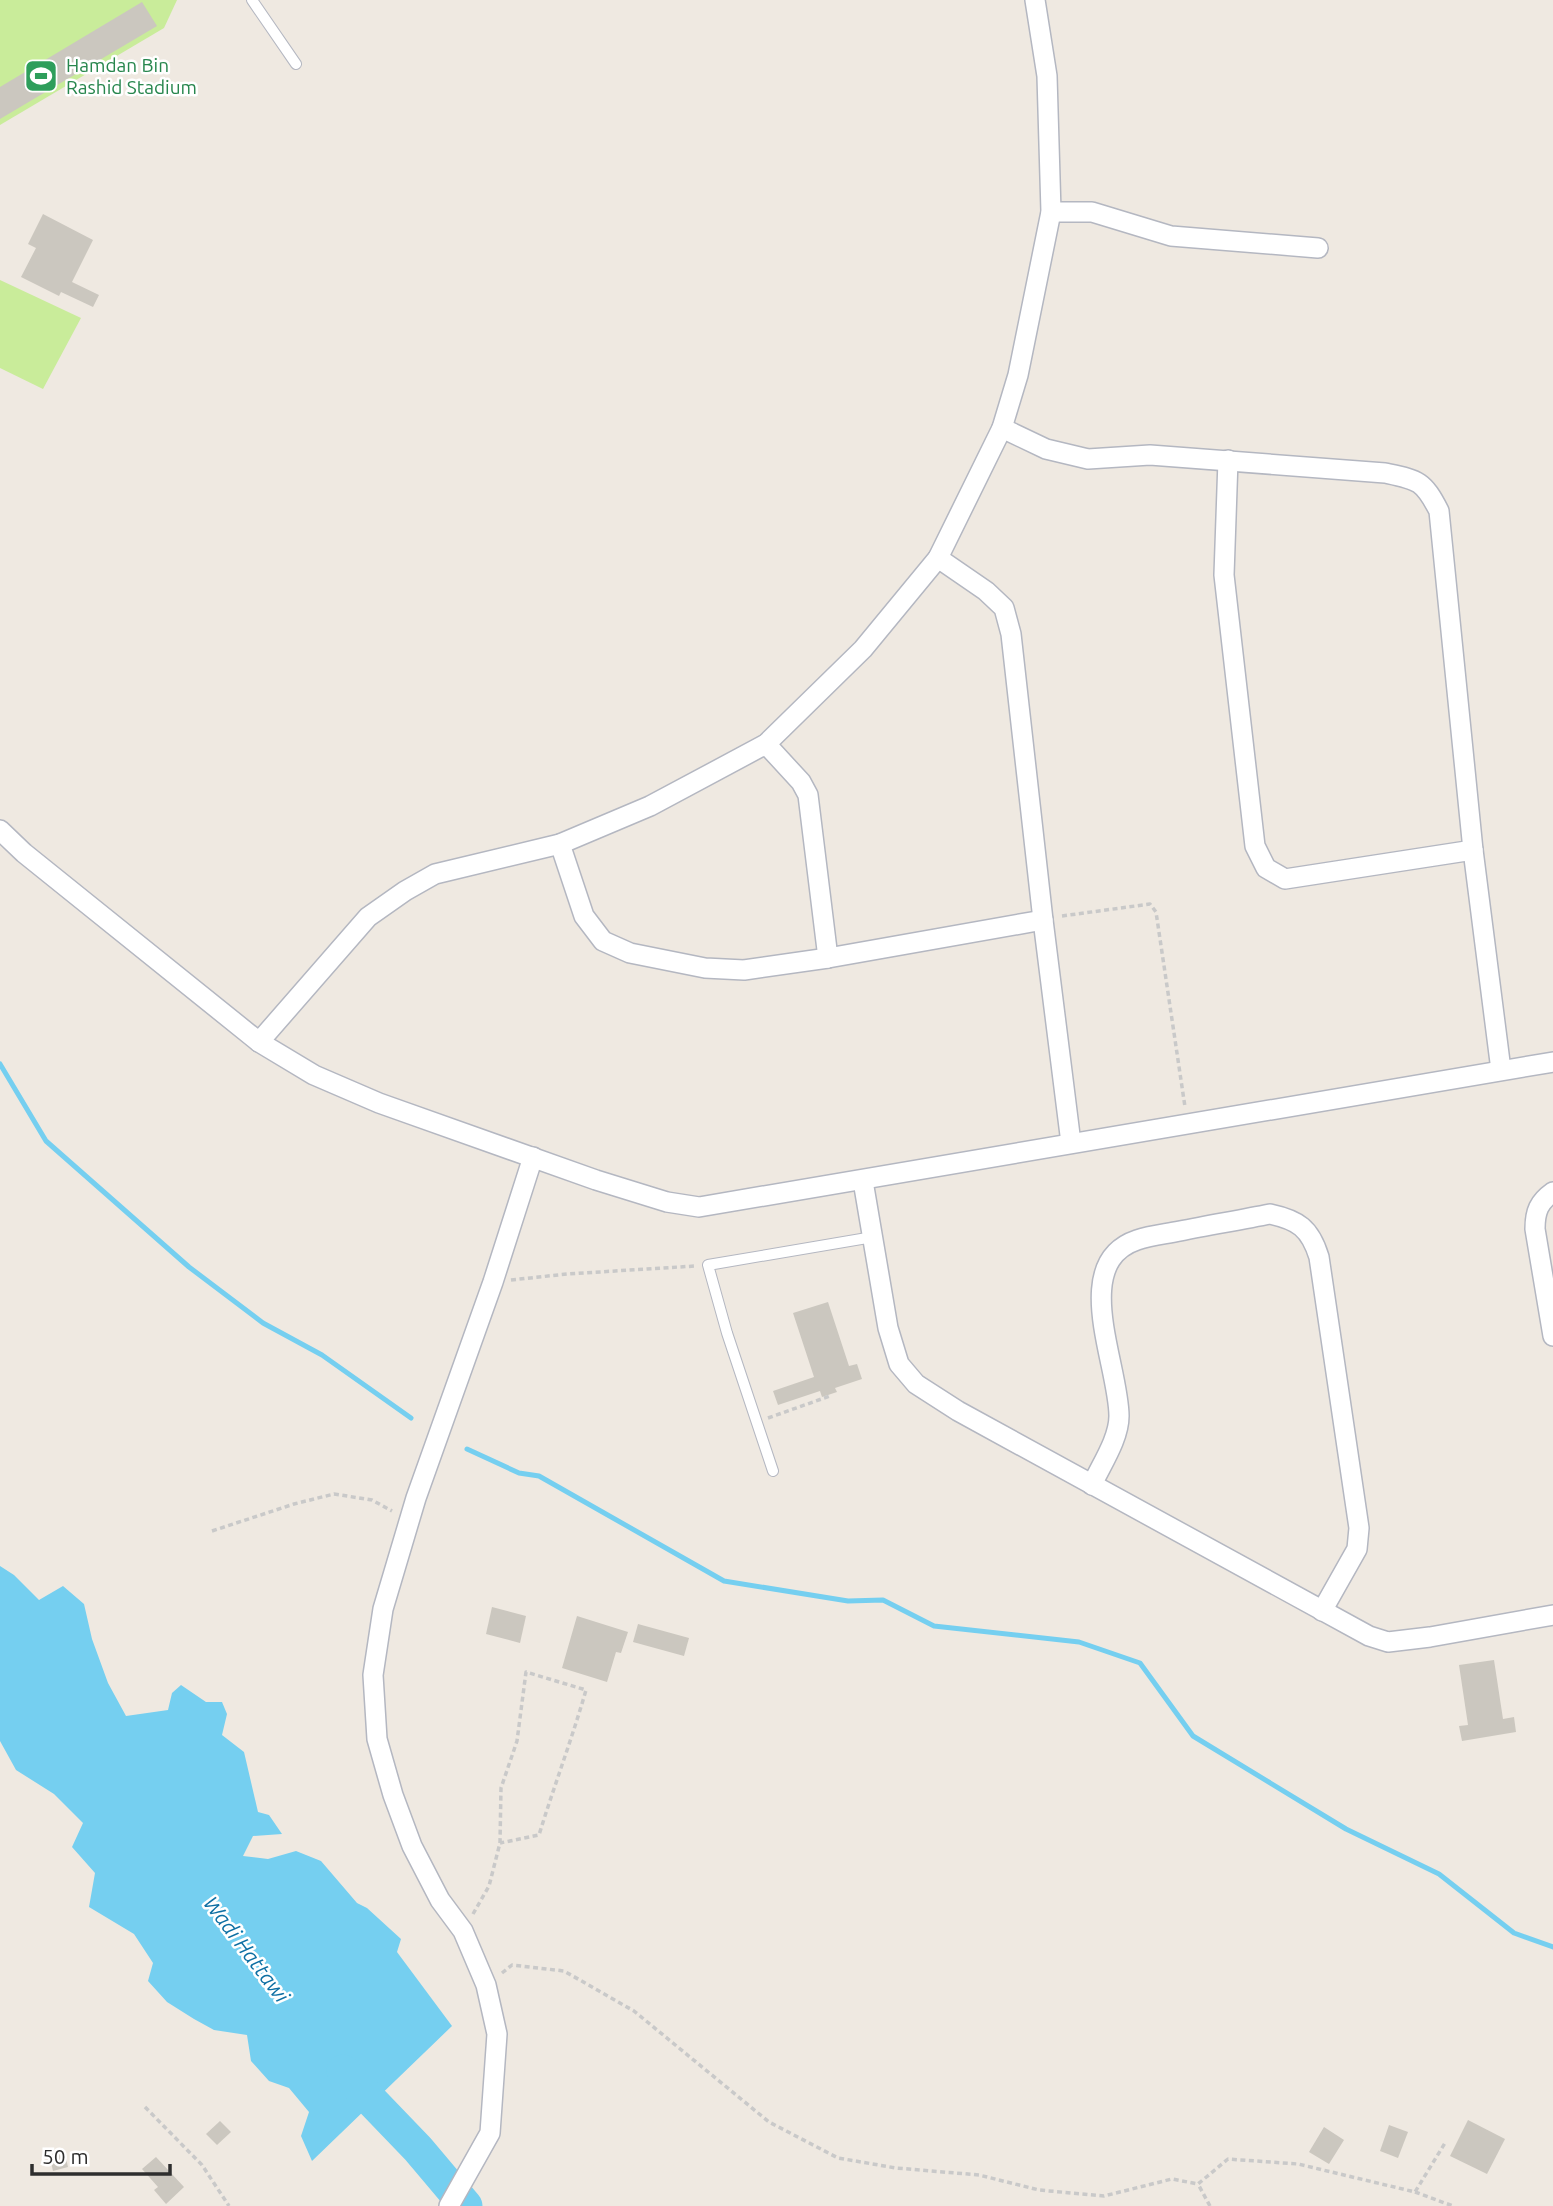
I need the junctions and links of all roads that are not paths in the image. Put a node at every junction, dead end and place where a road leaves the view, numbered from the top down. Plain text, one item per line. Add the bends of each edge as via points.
1 (252, 0) edge
2 (1035, 0) edge
3 (296, 64) dead end
4 (1051, 212) junction
5 (1318, 247) dead end
6 (1002, 428) junction
7 (1227, 460) junction
8 (938, 558) junction
9 (766, 744) junction
10 (0, 830) edge
11 (560, 844) junction
12 (1473, 850) junction
13 (1042, 920) junction
14 (828, 958) junction
15 (259, 1042) junction
16 (1553, 1062) edge
17 (1500, 1070) junction
18 (1070, 1143) junction
19 (533, 1157) junction
20 (863, 1181) junction
21 (1553, 1192) edge
22 (873, 1237) junction
23 (1553, 1336) edge
24 (773, 1471) dead end
25 (1092, 1485) junction
26 (1322, 1611) junction
27 (1553, 1615) edge
28 (449, 2206) edge

1 - 3 lane
2 - 4 street via 1047,76
4 - 5 street via 1092,212 1171,236
4 - 6 street via 1018,375
6 - 7 street via 1046,449 1088,459 1150,455
6 - 8 street
7 - 12 street via 1385,473 1415,480 1429,492 1439,511
7 - 12 street via 1224,575 1255,846 1266,867 1285,879
8 - 9 street via 863,649
8 - 13 street via 986,591 1004,608 1008,621 1017,668
9 - 11 street via 650,806
9 - 14 street via 808,795
10 - 15 street
11 - 14 street via 584,916 603,941 630,953 705,968 744,970
11 - 15 street via 435,874 405,891 368,917
12 - 17 street
13 - 14 street
13 - 18 street
15 - 19 street via 314,1075 379,1103
16 - 17 street
17 - 18 street
18 - 20 street
19 - 20 street via 667,1202 699,1208
19 - 28 street via 409,1521 383,1609 373,1675 377,1740 393,1795 412,1846 440,1900 463,1931 486,1985 497,2034 490,2133
20 - 22 street
21 - 23 street via 1541,1201 1535,1216
22 - 24 lane via 708,1265
22 - 25 street via 898,1364 916,1384 958,1411
25 - 26 street
25 - 26 street via 1119,1419 1101,1281 1116,1252 1136,1240 1270,1214 1302,1225 1319,1257 1359,1528 1357,1549
26 - 27 street via 1388,1642

